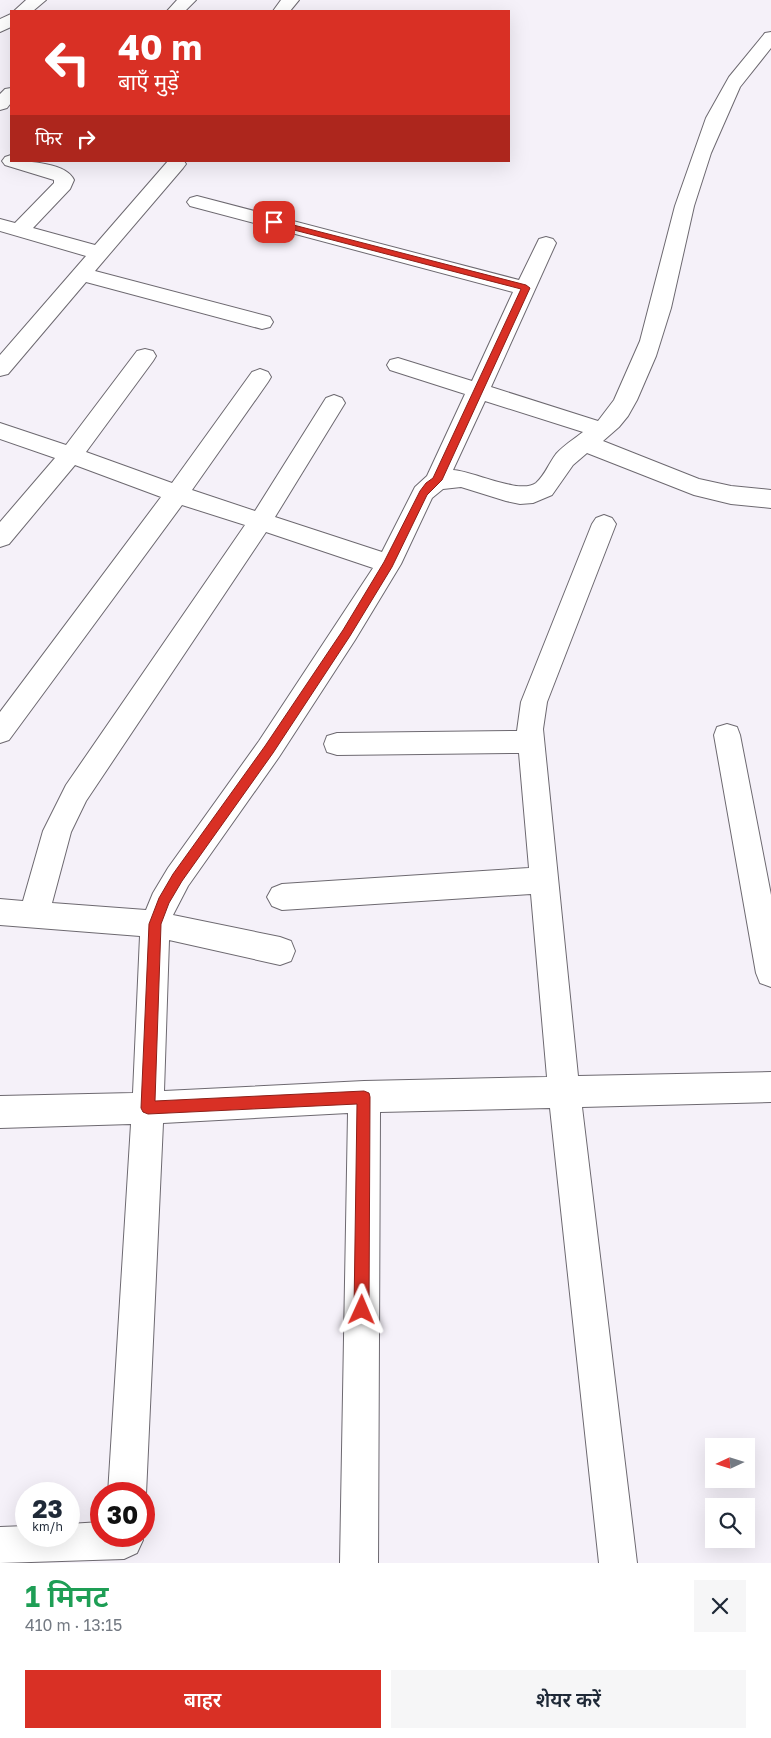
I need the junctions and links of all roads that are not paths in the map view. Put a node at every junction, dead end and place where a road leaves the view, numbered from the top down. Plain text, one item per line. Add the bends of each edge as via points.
1 (37, 0) edge
2 (187, 0) edge
3 (290, 0) edge
4 (23, 10) edge
5 (176, 10) edge
6 (282, 10) edge
7 (771, 37) edge
8 (10, 94) edge
9 (0, 104) edge
10 (15, 162) edge
11 (176, 164) dead end
12 (197, 202) dead end
13 (9, 227) edge
14 (546, 244) dead end
15 (99, 253) junction
16 (82, 274) junction
17 (526, 288) junction
18 (262, 322) dead end
19 (145, 356) dead end
20 (398, 366) dead end
21 (0, 369) edge
22 (260, 377) dead end
23 (478, 390) junction
24 (334, 403) dead end
25 (0, 431) edge
26 (594, 437) junction
27 (71, 455) junction
28 (437, 480) junction
29 (177, 494) junction
30 (771, 499) edge
31 (260, 522) junction
32 (604, 524) dead end
33 (0, 538) edge
34 (389, 564) junction
35 (0, 732) edge
36 (726, 735) dead end
37 (531, 742) junction
38 (337, 744) dead end
39 (543, 880) junction
40 (282, 897) dead end
41 (0, 912) edge
42 (34, 914) junction
43 (155, 924) junction
44 (280, 951) dead end
45 (771, 973) edge
46 (771, 1087) edge
47 (564, 1094) junction
48 (364, 1097) junction
49 (148, 1108) junction
50 (0, 1112) edge
51 (128, 1482) edge
52 (0, 1546) edge
53 (90, 1546) edge
54 (359, 1563) edge
55 (618, 1563) edge

1 - 4 street
2 - 5 street
3 - 6 street
7 - 26 street via 747,64 721,108 680,221 651,337 628,396 617,415
8 - 9 street
10 - 13 street via 57,174 64,180 63,185
11 - 15 street
12 - 17 street
13 - 15 street
14 - 17 street
15 - 16 street
16 - 18 street
16 - 21 street
17 - 23 street
19 - 27 street
20 - 23 street
22 - 29 street
23 - 26 street
23 - 28 street
24 - 31 street
25 - 27 street
26 - 28 street via 565,460 542,491 534,494 525,496 481,483 448,478
26 - 30 street via 694,486 731,495
27 - 29 street
27 - 33 street
28 - 34 street via 423,493
29 - 31 street
29 - 35 street
31 - 34 street
31 - 42 street via 76,793 57,830
32 - 37 street via 534,702
34 - 43 street via 269,749 178,878
36 - 45 street
37 - 38 street
37 - 39 street
39 - 40 street
39 - 47 street
41 - 42 street
42 - 43 street
43 - 44 street
43 - 49 street
46 - 47 street via 604,1090
47 - 48 street
47 - 55 street
48 - 49 street
48 - 54 street
49 - 50 street
49 - 51 street
52 - 53 street

